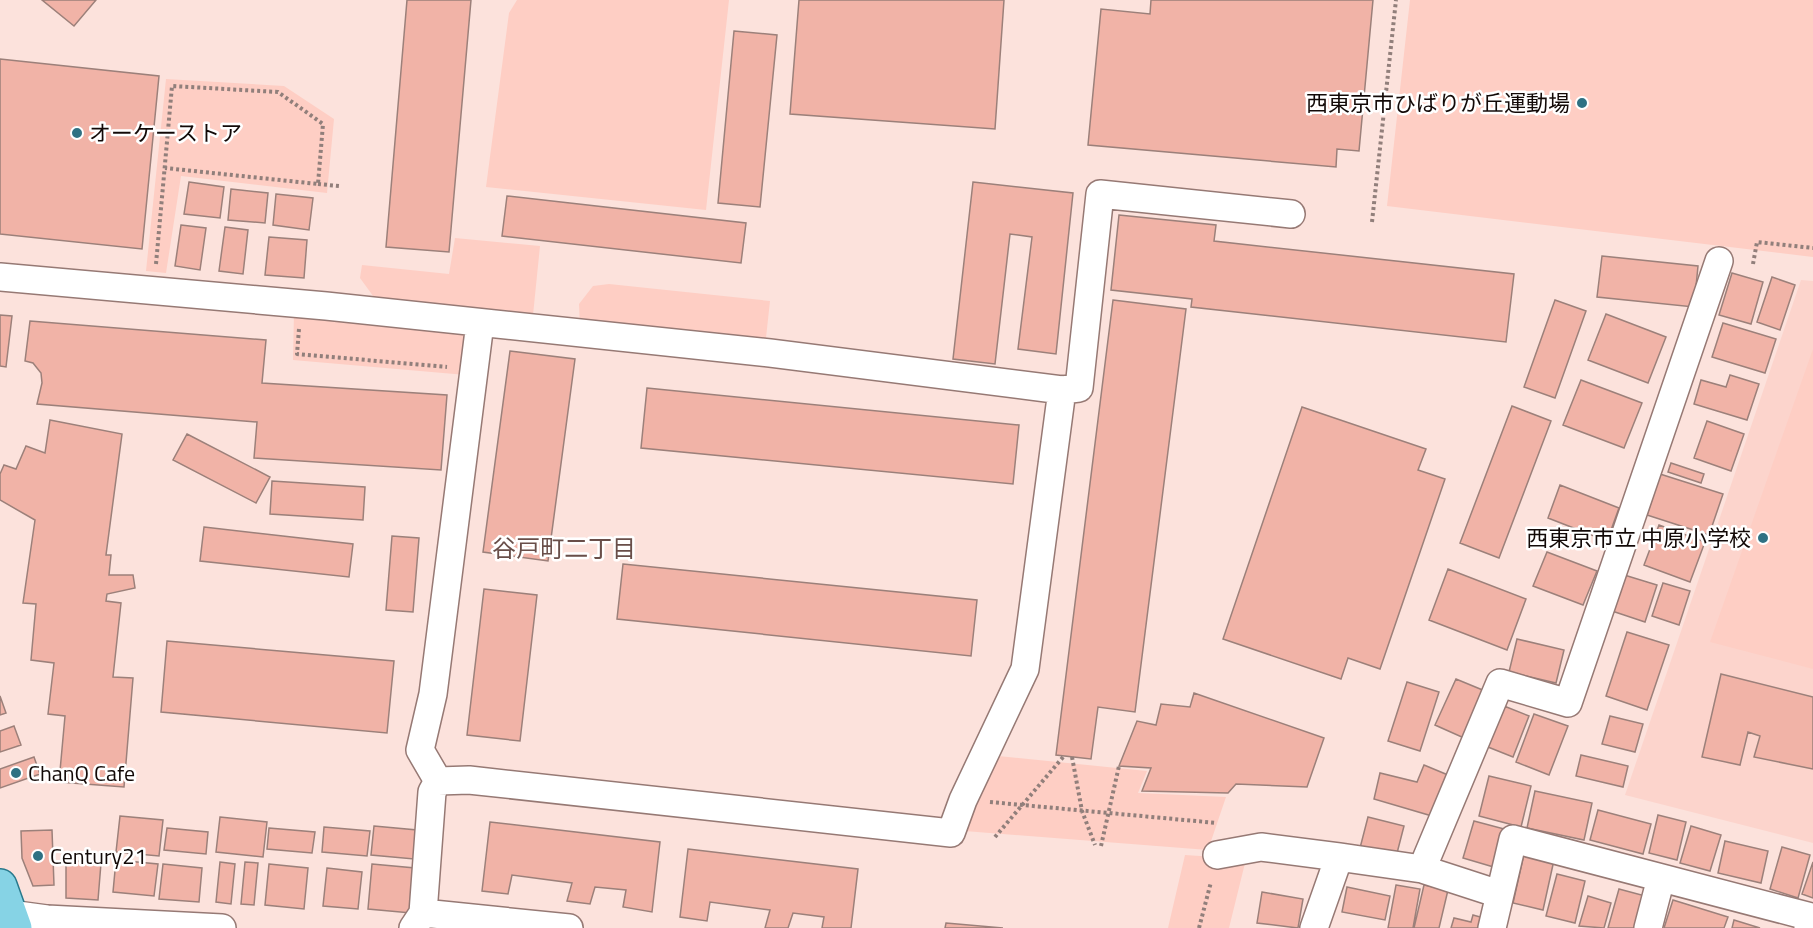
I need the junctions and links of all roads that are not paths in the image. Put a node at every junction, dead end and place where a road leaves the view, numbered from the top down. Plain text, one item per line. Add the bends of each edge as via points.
1 (1291, 214) dead end
2 (1719, 261) dead end
3 (0, 277) edge
4 (480, 323) junction
5 (1062, 390) junction
6 (438, 781) junction
7 (1339, 857) junction
8 (1215, 865) road end
9 (1422, 869) junction
10 (1661, 878) junction
11 (1499, 894) junction
12 (8, 910) edge
13 (418, 921) edge
14 (222, 928) edge
15 (569, 928) edge
16 (1314, 928) edge
17 (1492, 928) edge
18 (1648, 928) edge
19 (1808, 928) edge

1 - 5 street via 1100,194 1079,388
2 - 9 street via 1568,703 1500,683
3 - 4 street
4 - 5 street via 770,353
4 - 6 street via 433,694 420,750
5 - 6 street via 1025,669 951,833 469,780
6 - 13 street via 432,792
7 - 8 street via 1261,847
7 - 9 street
7 - 16 street
9 - 11 street
10 - 11 street via 1513,839
10 - 18 street
10 - 19 street via 1811,917
11 - 17 street
12 - 14 street via 47,919
13 - 15 street

